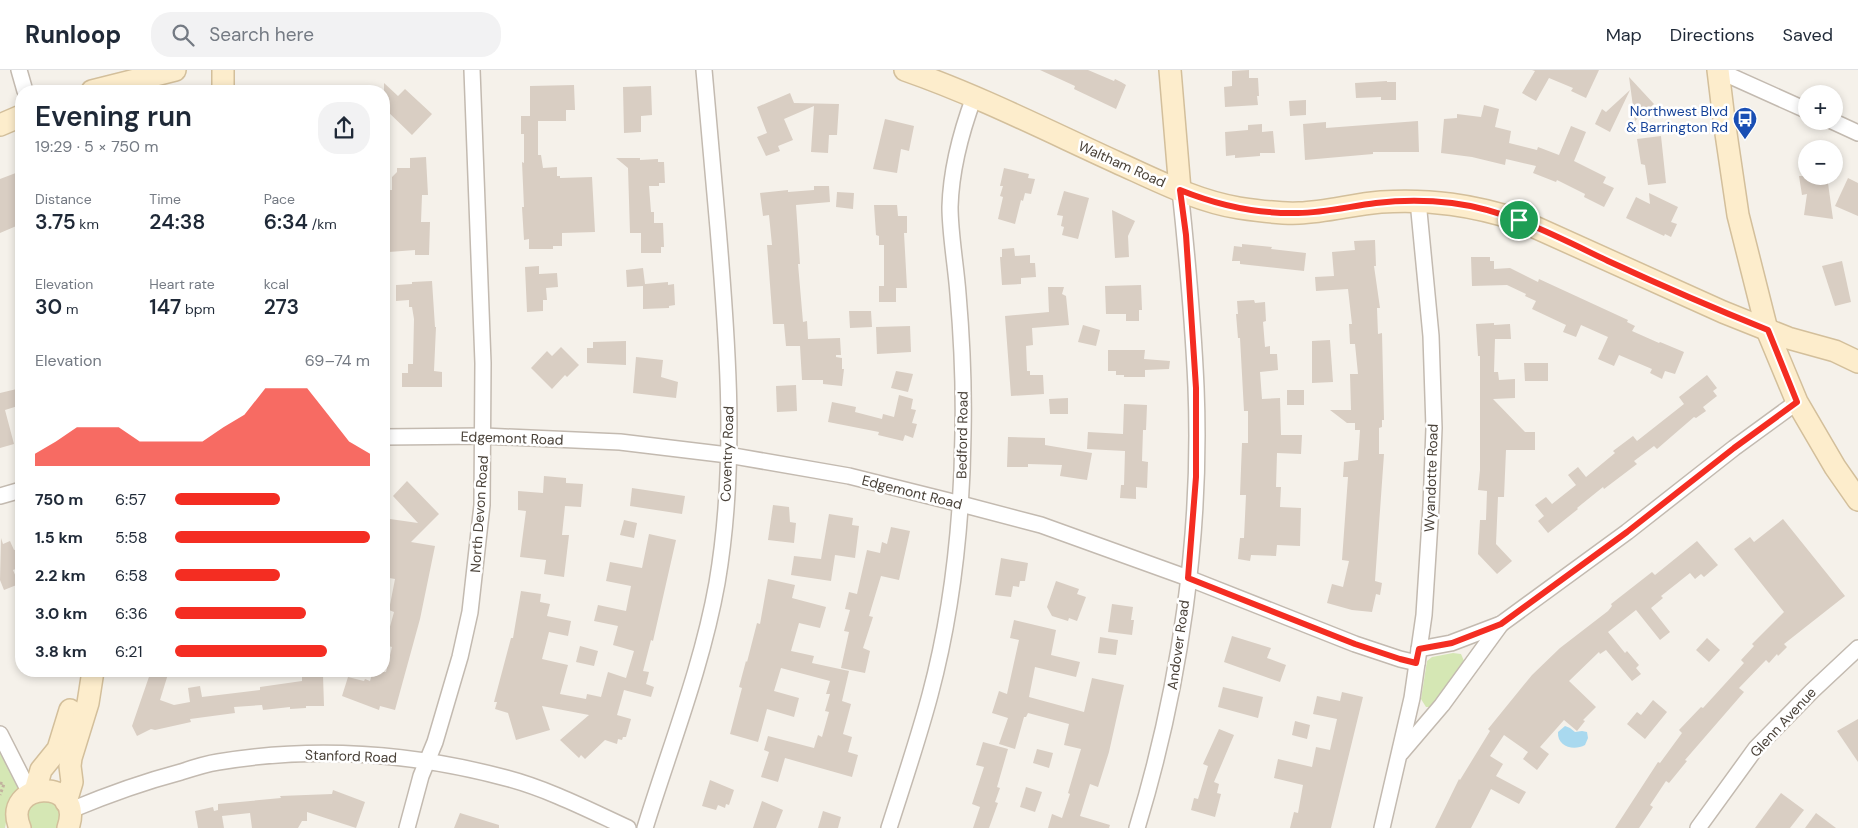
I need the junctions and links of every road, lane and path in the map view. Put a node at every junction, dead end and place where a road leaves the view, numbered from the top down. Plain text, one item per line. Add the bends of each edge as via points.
1 (19, 70) edge
2 (175, 70) edge
3 (223, 70) edge
4 (472, 70) edge
5 (704, 70) edge
6 (905, 70) edge
7 (1170, 70) edge
8 (1718, 70) edge
9 (23, 85) edge
10 (116, 85) edge
11 (224, 85) edge
12 (974, 97) junction
13 (1798, 106) edge
14 (15, 119) edge
15 (0, 125) edge
16 (1843, 126) edge
17 (1858, 133) edge
18 (1180, 190) junction
19 (1418, 201) junction
20 (1768, 330) junction
21 (1858, 362) edge
22 (1797, 402) junction
23 (484, 436) junction
24 (390, 438) edge
25 (728, 455) junction
26 (15, 492) edge
27 (0, 496) edge
28 (1858, 500) edge
29 (961, 504) junction
30 (1188, 578) junction
31 (1501, 624) junction
32 (1858, 648) edge
33 (1418, 656) junction
34 (85, 677) edge
35 (92, 677) edge
36 (0, 734) edge
37 (1400, 754) junction
38 (428, 761) junction
39 (0, 783) edge
40 (33, 792) junction
41 (0, 795) edge
42 (68, 813) edge
43 (18, 827) edge
44 (407, 828) edge
45 (628, 828) edge
46 (645, 828) edge
47 (889, 828) edge
48 (1137, 828) edge
49 (1382, 828) edge
50 (1698, 828) edge

1 - 9 street
2 - 10 street
3 - 11 street
4 - 23 street, North Devon Road
5 - 25 street, Coventry Road via 724,291 729,390
6 - 12 street, Waltham Road
7 - 18 street, Andover Road
8 - 13 street
8 - 20 street via 1738,215
12 - 18 street, Waltham Road
12 - 29 street, Bedford Road via 956,156 950,208 962,377
14 - 15 street
16 - 17 street
18 - 19 street, Waltham Road via 1212,202 1275,212 1299,213 1379,202
18 - 30 street, Andover Road via 1196,388 1196,477
19 - 20 street, Waltham Road via 1453,204 1519,220
19 - 33 street, Wyandotte Road via 1434,428 1424,615
20 - 21 street, Waltham Road
20 - 22 street
22 - 28 street
22 - 31 street
23 - 24 street, Edgemont Road
23 - 25 street, Edgemont Road via 620,442
23 - 38 street, North Devon Road via 482,505 470,612 460,657
25 - 29 street, Edgemont Road via 849,476
25 - 46 street, Coventry Road via 718,573 706,635
26 - 27 street
29 - 30 street, Edgemont Road via 1041,525
29 - 47 street, Bedford Road via 949,607 930,694
30 - 33 street, Edgemont Road via 1355,644 1400,659
30 - 48 street, Andover Road via 1167,717
31 - 33 street
31 - 37 street, Wyandotte Road via 1442,705
32 - 50 street, Glenn Avenue via 1756,748
33 - 37 street, Wyandotte Road
34 - 40 street via 73,700 58,749 41,770
35 - 42 street via 88,703 71,758
36 - 40 street
37 - 49 street, Wyandotte Road
38 - 42 street, Stanford Road via 308,753 217,762 139,783
38 - 44 street, North Devon Road via 420,776
38 - 45 street, Stanford Road via 508,778
39 - 41 path via 4,784
40 - 42 street via 53,791 61,796
40 - 43 street via 18,807

